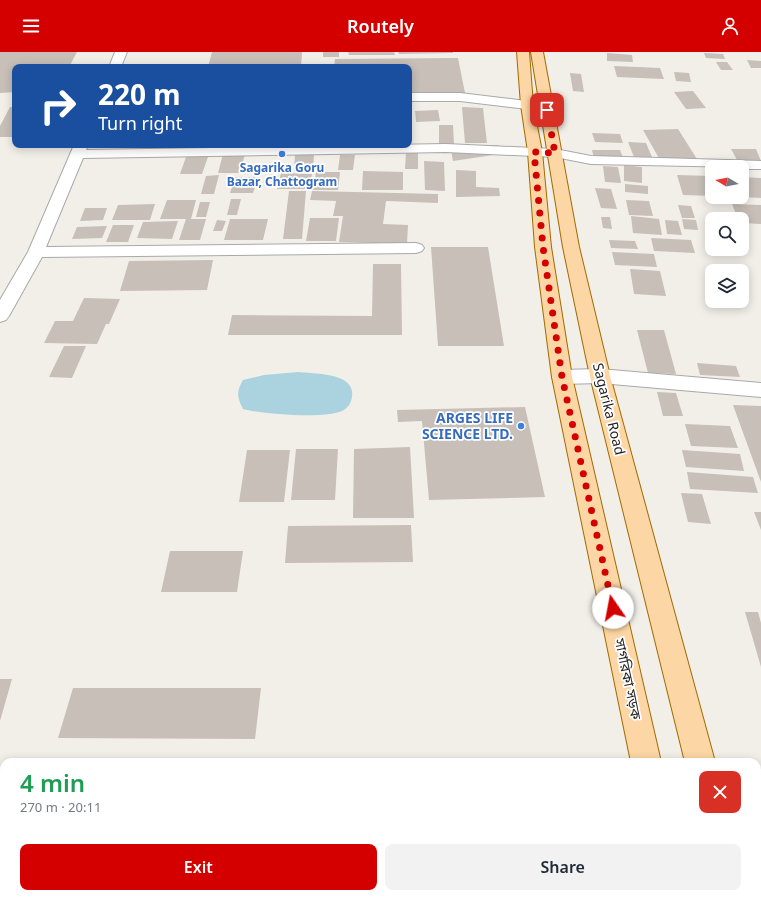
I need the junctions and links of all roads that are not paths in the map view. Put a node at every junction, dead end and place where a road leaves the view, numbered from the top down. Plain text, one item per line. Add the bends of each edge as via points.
1 (121, 52) edge
2 (523, 52) edge
3 (537, 52) edge
4 (116, 64) edge
5 (412, 97) edge
6 (527, 105) junction
7 (79, 149) edge
8 (534, 152) junction
9 (555, 153) junction
10 (761, 165) edge
11 (416, 248) dead end
12 (36, 252) junction
13 (0, 316) edge
14 (600, 376) junction
15 (562, 377) junction
16 (761, 390) edge
17 (645, 758) edge
18 (694, 758) edge

1 - 4 street
2 - 6 main road, সাগরিকা সড়ক
3 - 9 main road, Sagarika Road
5 - 6 street via 460,97
6 - 8 main road, সাগরিকা সড়ক
7 - 8 street via 446,148
7 - 12 street
8 - 9 street
8 - 15 main road, সাগরিকা সড়ক via 543,247
9 - 10 street via 591,160
9 - 14 main road, Sagarika Road via 571,247
11 - 12 street
12 - 13 street
14 - 15 street
14 - 16 street
14 - 18 main road, Sagarika Road
15 - 17 main road, সাগরিকা সড়ক

